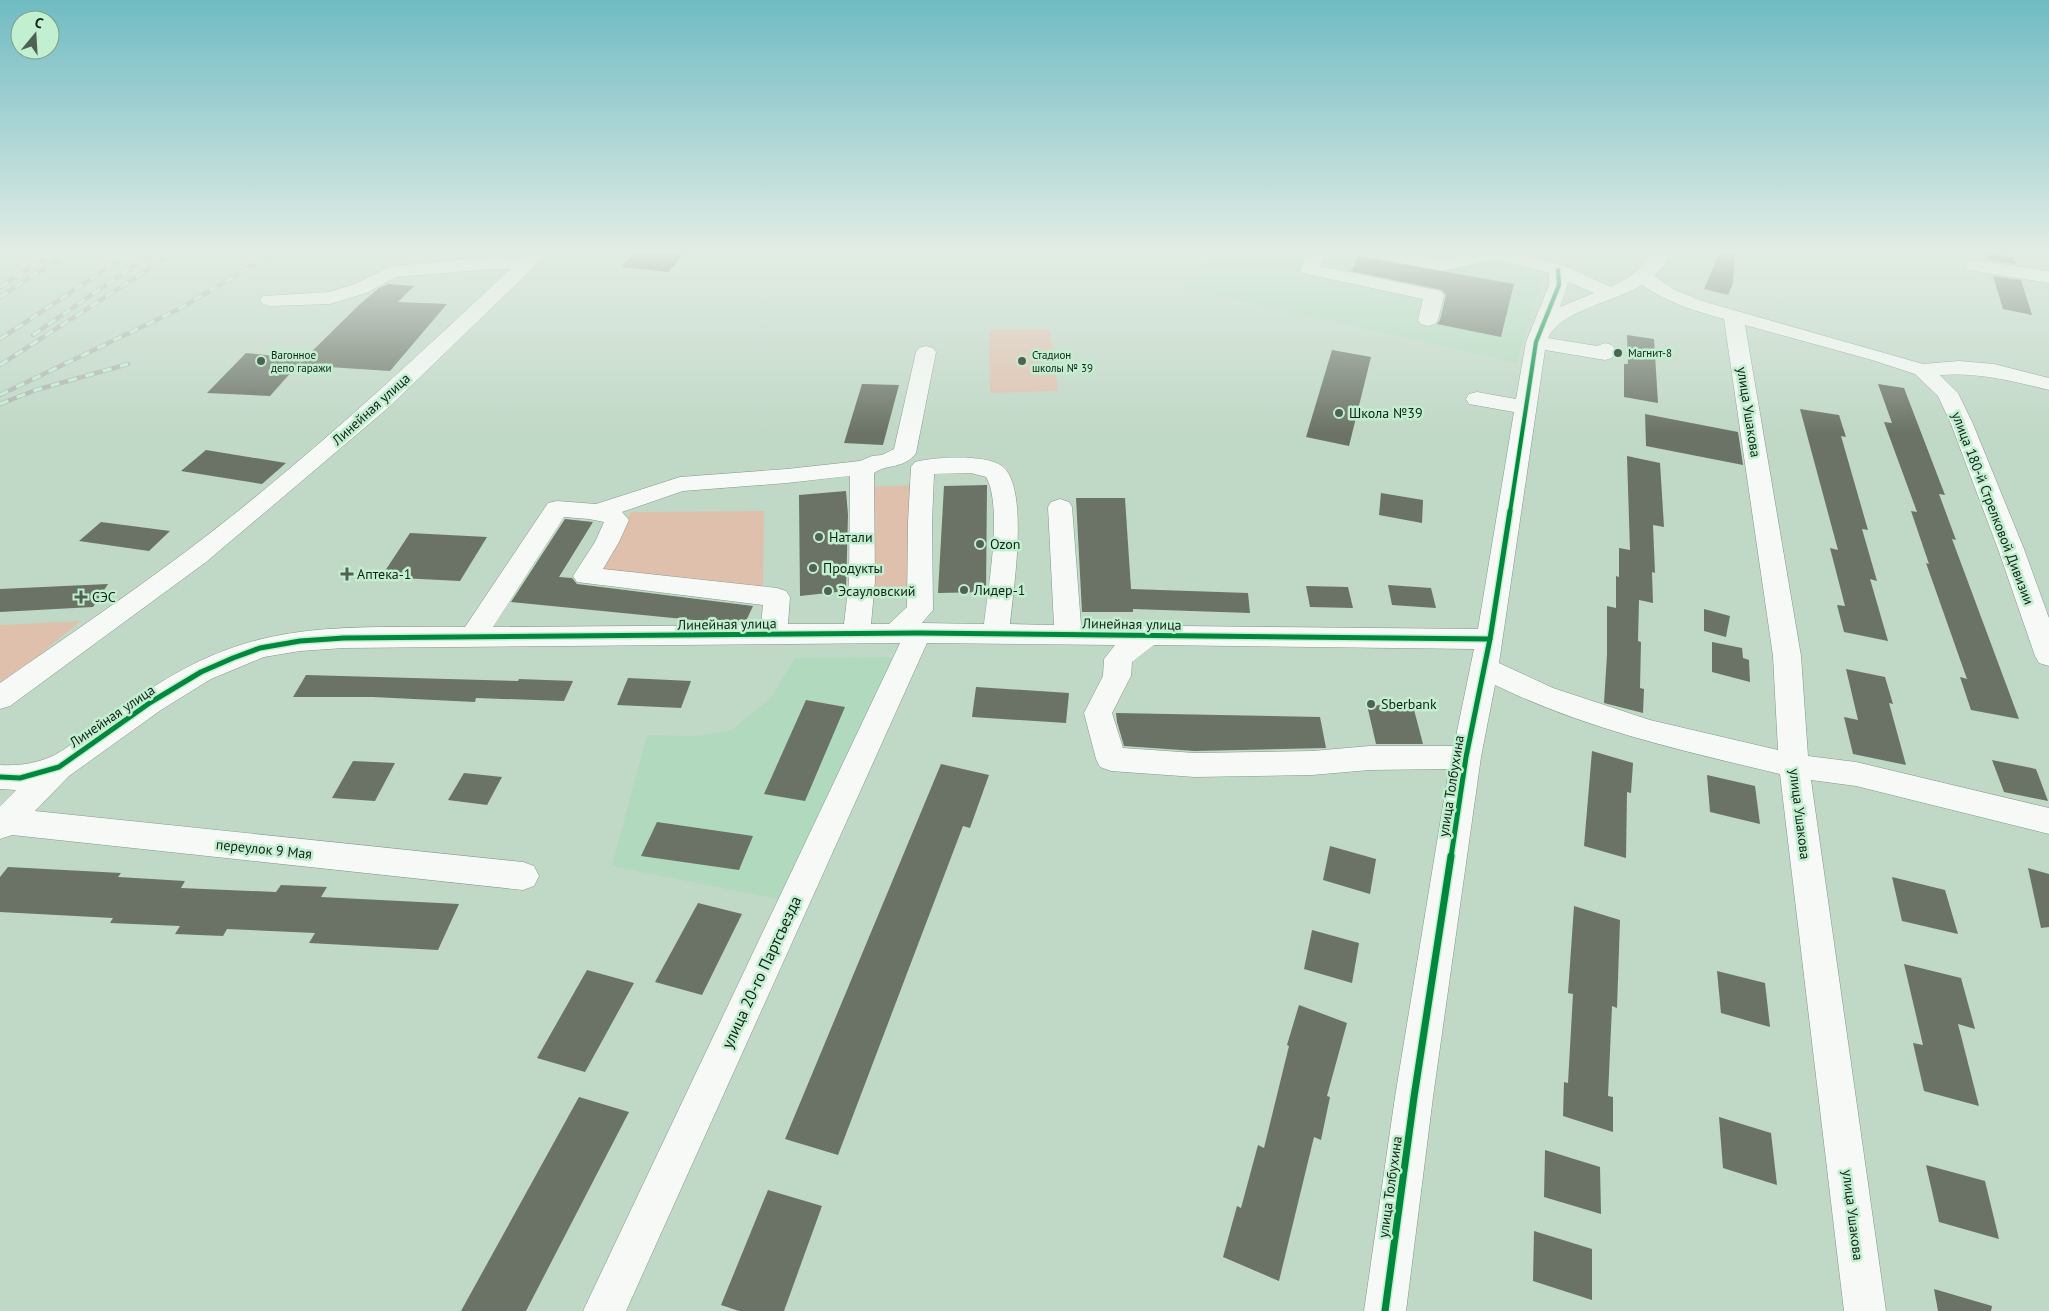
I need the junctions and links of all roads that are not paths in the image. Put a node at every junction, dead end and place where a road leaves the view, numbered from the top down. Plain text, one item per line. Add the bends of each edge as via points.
1 (475, 311) edge
2 (1430, 311) edge
3 (1549, 311) edge
4 (1567, 311) edge
5 (1715, 311) edge
6 (1734, 317) junction
7 (1428, 320) dead end
8 (1541, 333) junction
9 (1605, 349) dead end
10 (926, 352) dead end
11 (1922, 370) junction
12 (2049, 384) edge
13 (1477, 399) dead end
14 (1526, 406) junction
15 (867, 467) junction
16 (1060, 507) dead end
17 (596, 512) junction
18 (907, 633) junction
19 (856, 634) junction
20 (1068, 634) junction
21 (773, 635) junction
22 (996, 635) junction
23 (1149, 635) junction
24 (473, 637) junction
25 (1487, 654) junction
26 (2049, 656) edge
27 (0, 698) edge
28 (1466, 757) junction
29 (1794, 766) junction
30 (59, 767) junction
31 (0, 777) edge
32 (2049, 821) edge
33 (2, 824) edge
34 (524, 876) dead end
35 (604, 1311) edge
36 (1385, 1311) edge
37 (1865, 1311) edge

1 - 27 street, Линейная улица via 381,402 197,556
2 - 7 street
3 - 8 street, улица Толбухина
4 - 8 street via 1556,316
5 - 6 street
6 - 11 street
6 - 29 street, улица Ушакова via 1787,656
8 - 9 street via 1605,354
8 - 14 street, улица Толбухина
10 - 15 street via 905,453
11 - 12 street via 1994,370
11 - 26 street, улица 180-й Стрелковой Дивизии via 1947,394 1962,424
13 - 14 street
14 - 25 street, улица Толбухина
15 - 17 street via 680,484
15 - 19 street via 862,470 862,581
16 - 20 street
17 - 21 street via 610,514 617,520 586,576 777,597
17 - 24 street via 557,509
18 - 19 street, Линейная улица
18 - 22 street, Линейная улица
18 - 22 street via 920,610 924,467 982,466 996,472 1002,481 1007,516
18 - 35 street, улица 20-го Партсъезда
19 - 21 street, Линейная улица
20 - 22 street, Линейная улица
20 - 23 street, Линейная улица
21 - 24 street, Линейная улица
23 - 25 street, Линейная улица
23 - 28 street via 1118,659 1117,676 1098,712 1111,759 1195,765
24 - 30 street, Линейная улица via 344,638 260,648 201,672 151,702
25 - 28 street, улица Толбухина
25 - 29 street via 1543,696 1650,731
28 - 36 street, улица Толбухина
29 - 32 street via 1856,774
29 - 37 street, улица Ушакова
30 - 31 street, Линейная улица via 20,778
30 - 33 street
33 - 34 street, переулок 9 Мая

